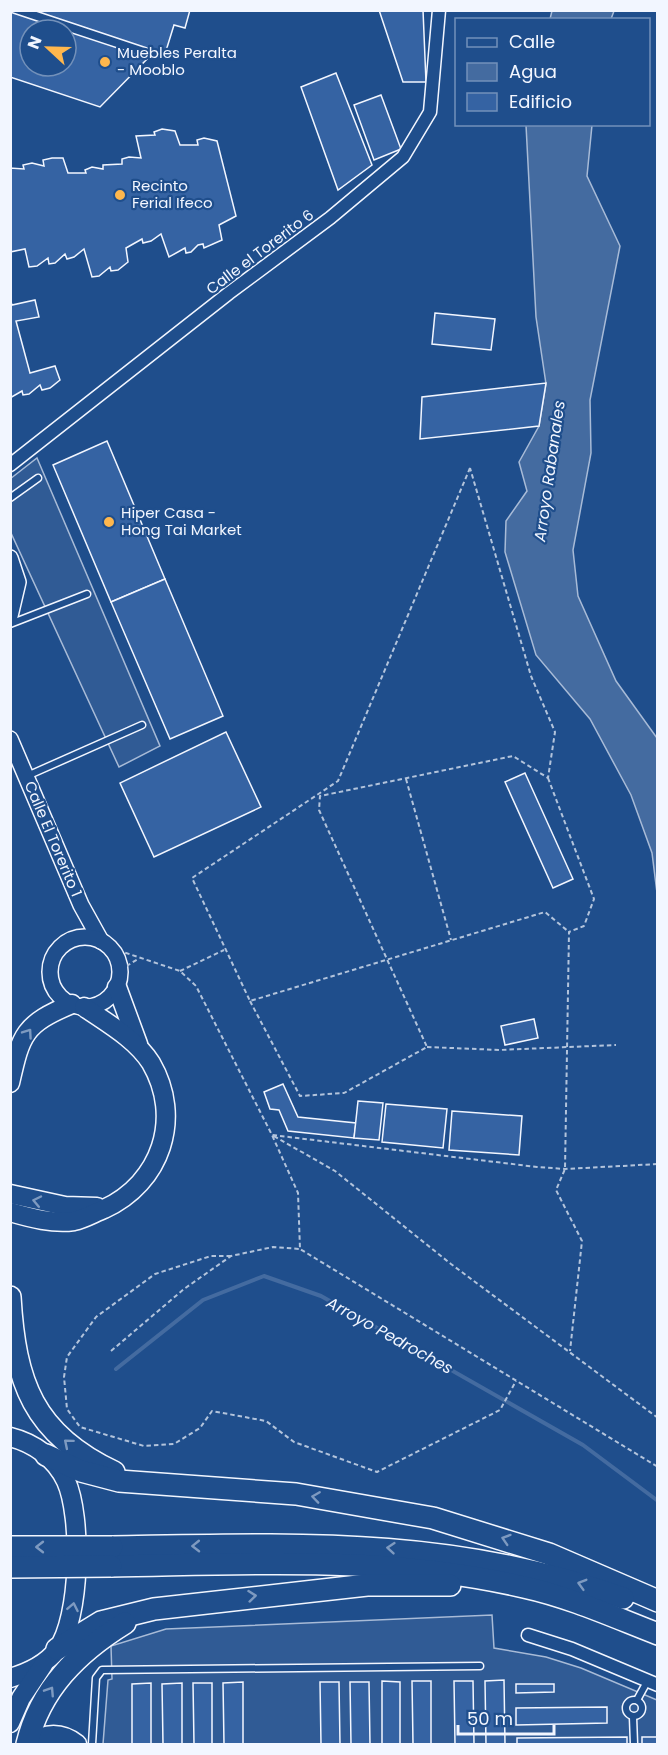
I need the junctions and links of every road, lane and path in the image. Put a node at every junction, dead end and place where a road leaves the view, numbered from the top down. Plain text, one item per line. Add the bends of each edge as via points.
1 (439, 10) edge
2 (10, 465) edge
3 (38, 478) dead end
4 (10, 498) edge
5 (10, 558) edge
6 (87, 594) dead end
7 (10, 616) edge
8 (10, 624) edge
9 (142, 725) dead end
10 (10, 739) edge
11 (26, 776) junction
12 (548, 778) junction
13 (406, 779) junction
14 (320, 796) junction
15 (81, 905) junction
16 (569, 932) junction
17 (74, 939) junction
18 (451, 940) junction
19 (106, 945) junction
20 (224, 950) junction
21 (138, 959) junction
22 (387, 961) junction
23 (180, 971) junction
24 (118, 978) junction
25 (250, 1001) junction
26 (78, 1006) junction
27 (616, 1045) dead end
28 (427, 1047) junction
29 (566, 1047) junction
30 (140, 1049) junction
31 (10, 1083) edge
32 (272, 1135) junction
33 (657, 1164) edge
34 (565, 1169) junction
35 (10, 1194) edge
36 (10, 1212) edge
37 (64, 1214) junction
38 (300, 1249) junction
39 (231, 1256) junction
40 (10, 1297) edge
41 (111, 1351) dead end
42 (570, 1351) junction
43 (516, 1381) junction
44 (657, 1418) edge
45 (10, 1437) edge
46 (46, 1455) junction
47 (657, 1467) edge
48 (137, 1482) junction
49 (10, 1547) edge
50 (112, 1556) junction
51 (10, 1567) edge
52 (657, 1601) edge
53 (573, 1603) junction
54 (154, 1609) junction
55 (657, 1610) edge
56 (657, 1634) edge
57 (528, 1635) dead end
58 (52, 1654) junction
59 (480, 1666) dead end
60 (10, 1678) edge
61 (653, 1682) edge
62 (637, 1700) junction
63 (633, 1717) junction
64 (10, 1723) edge
65 (29, 1744) edge
66 (77, 1744) edge
67 (92, 1744) edge
68 (634, 1744) edge

1 - 2 street, Calle el Torerito 6 via 430,112 404,157
3 - 4 lane
5 - 7 street via 18,582
6 - 8 lane
9 - 11 lane
10 - 11 street, Calle El Torerito 1
11 - 15 street, Calle El Torerito 1
12 - 13 path via 513,756
12 - 14 path via 555,732 531,676 470,468 338,781
12 - 16 path via 594,899 584,926
13 - 14 path
13 - 18 path
14 - 20 path via 192,878
14 - 22 path via 318,810
15 - 17 street, Calle El Torerito 1
15 - 19 street, Calle El Torerito 1
16 - 18 path via 546,912
16 - 29 path
17 - 19 street via 92,938
17 - 26 street via 58,951 51,971 56,991
18 - 22 path
19 - 21 path
19 - 24 street
20 - 23 path
20 - 25 path
21 - 23 path
21 - 24 path
22 - 25 path
22 - 28 path
23 - 32 path via 196,986
24 - 26 street via 104,1002
24 - 30 main road
25 - 28 path via 300,1096 344,1093
26 - 30 main road
31 -> 26 main road via 25,1034 36,1022
27 - 29 path
28 - 29 path
29 - 34 path
30 - 37 main road via 160,1082 164,1097 166,1129 155,1165 135,1189 115,1204
32 - 34 path
32 - 38 path via 298,1193
32 - 42 path via 335,1171 451,1264
33 - 34 path
34 - 42 path via 556,1190 582,1241
37 -> 35 main road
36 - 37 main road
38 - 39 path via 273,1247
38 - 43 path
39 - 41 path via 184,1289
39 - 43 path via 211,1256 155,1274 96,1317 67,1357 64,1377 67,1408 80,1427 144,1446 174,1444 200,1428 212,1411 266,1422 294,1442 377,1472 500,1410
48 -> 40 highway via 72,1448 39,1412 16,1359
42 - 44 path
43 - 47 path
45 - 46 main road
46 - 48 highway via 89,1474
58 -> 46 main road via 66,1633 74,1605 74,1520 66,1480
52 -> 48 highway via 558,1557 433,1518 296,1494
50 -> 49 highway, bridge
50 - 51 highway, bridge
50 - 53 highway via 386,1565 502,1582 554,1594
55 -> 50 highway via 554,1576 406,1549 311,1545
54 -> 53 highway via 322,1589 415,1584 475,1587
53 - 56 highway
54 - 58 highway via 101,1622
65 -> 54 highway via 39,1709 66,1669 105,1635
57 - 61 street
58 - 60 main road via 27,1672
58 - 64 main road via 21,1698
59 - 67 lane via 102,1670 96,1678
61 - 62 lane
62 - 63 lane via 642,1710
62 - 63 lane via 630,1701 625,1708
63 - 68 lane
65 - 66 main road via 54,1735

